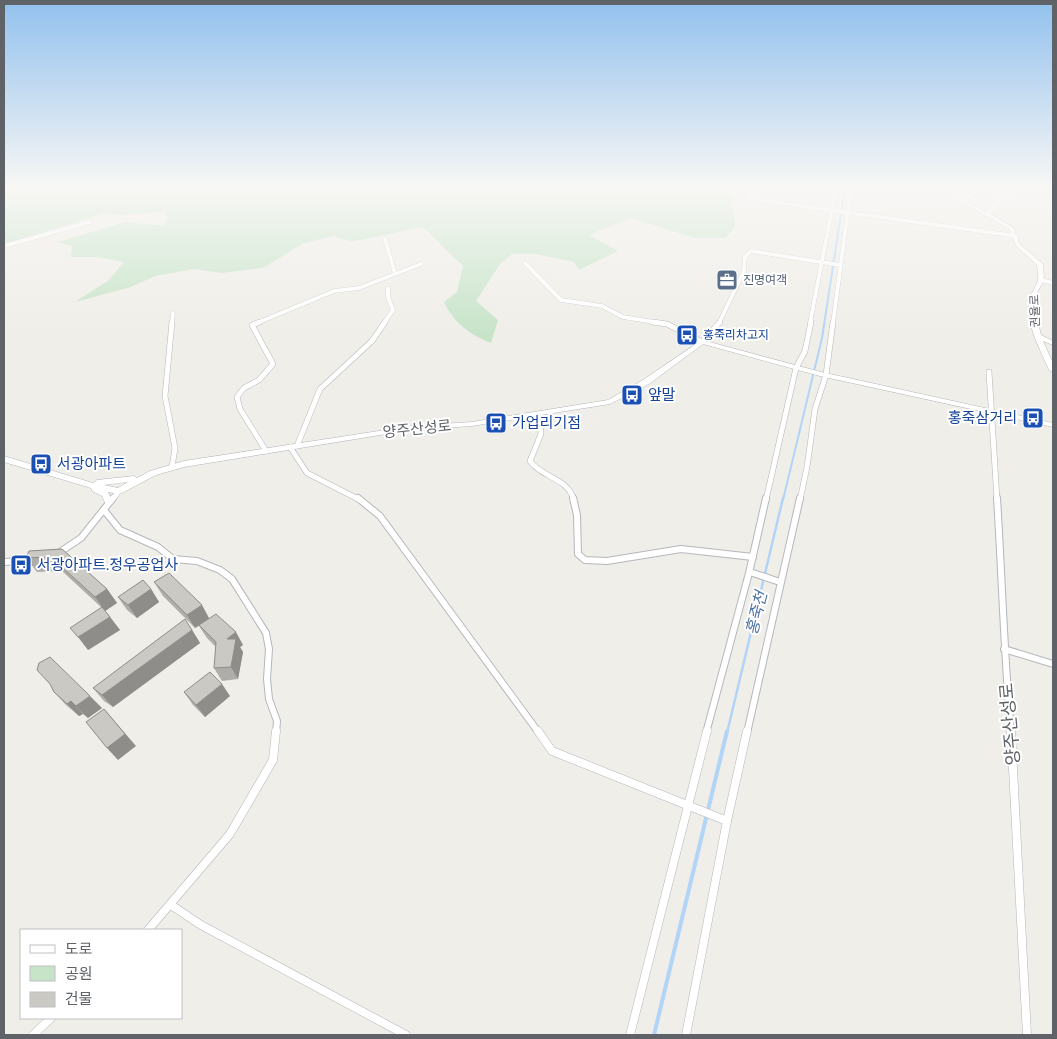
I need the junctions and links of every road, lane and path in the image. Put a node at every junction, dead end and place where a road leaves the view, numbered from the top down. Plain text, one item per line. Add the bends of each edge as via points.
1 (38, 236) edge
2 (827, 236) edge
3 (844, 236) edge
4 (1016, 236) edge
5 (385, 238) dead end
6 (4, 246) edge
7 (822, 262) junction
8 (525, 263) dead end
9 (421, 264) dead end
10 (840, 265) junction
11 (395, 274) junction
12 (1041, 280) junction
13 (1053, 283) edge
14 (388, 288) dead end
15 (172, 312) dead end
16 (1037, 336) junction
17 (702, 342) junction
18 (1041, 344) junction
19 (1053, 344) edge
20 (1053, 349) edge
21 (1049, 360) junction
22 (796, 368) junction
23 (1053, 370) edge
24 (989, 372) dead end
25 (823, 375) junction
26 (991, 412) junction
27 (539, 414) junction
28 (1053, 425) edge
29 (294, 447) junction
30 (266, 450) junction
31 (4, 459) edge
32 (172, 467) junction
33 (142, 478) junction
34 (84, 484) junction
35 (119, 491) junction
36 (107, 506) junction
37 (49, 557) edge
38 (753, 557) junction
39 (41, 559) edge
40 (4, 562) edge
41 (750, 572) junction
42 (780, 582) junction
43 (1004, 649) junction
44 (1053, 664) edge
45 (687, 805) junction
46 (726, 821) junction
47 (171, 905) junction
48 (149, 929) edge
49 (50, 1019) edge
50 (33, 1035) edge
51 (406, 1035) edge
52 (630, 1035) edge
53 (686, 1035) edge
54 (1027, 1035) edge

1 - 6 street
2 - 7 street
3 - 10 street
4 - 12 street, 권율로 via 1018,245 1040,264
5 - 11 street
7 - 10 street
7 - 17 street, 양주산성로 via 751,251 745,257 744,271 724,314
7 - 22 street via 805,351
8 - 17 street via 561,300 602,306 623,317 667,324
9 - 11 street
10 - 25 street
11 - 30 street via 359,288 334,291 252,325 273,364 238,397 240,409
12 - 13 street
12 - 16 street, 권율로 via 1034,290
14 - 29 street via 393,310 372,341 320,389
15 - 32 street via 165,396 165,410 174,434 176,457
16 - 18 street, 권율로
16 - 19 street
17 - 22 street
17 - 27 street, 양주산성로 via 619,399
18 - 19 street
18 - 21 street, 권율로
20 - 21 street
21 - 23 street, 권율로
22 - 25 street
22 - 38 street
24 - 26 street, 양주산성로
25 - 26 street
25 - 42 street via 807,467
26 - 28 street
26 - 43 street, 양주산성로
27 - 29 street, 양주산성로 via 472,424 411,428
27 - 38 street via 541,434 530,461 538,470 570,489 578,532 578,554 584,560 607,561 681,549
29 - 30 street, 양주산성로
29 - 45 street via 307,473 365,502 380,516 552,751
30 - 32 street, 양주산성로
31 - 34 street
32 - 33 street, 양주산성로
33 - 34 street
33 - 35 street, 양주산성로
34 - 35 street
34 - 36 street via 104,492 108,496
35 - 36 street, 양주산성로
36 - 37 street, 양주산성로 via 80,538 62,552
36 - 47 street via 120,530 158,547 173,559 197,561 220,570 232,579 266,633 269,649 267,680 277,721 273,760 230,834
38 - 41 street
39 - 40 street
41 - 42 street
41 - 45 street
42 - 46 street
43 - 44 street
43 - 54 street, 양주산성로 via 1014,772
45 - 46 street
45 - 52 street
46 - 53 street
47 - 48 street
47 - 51 street via 201,925
49 - 50 street

